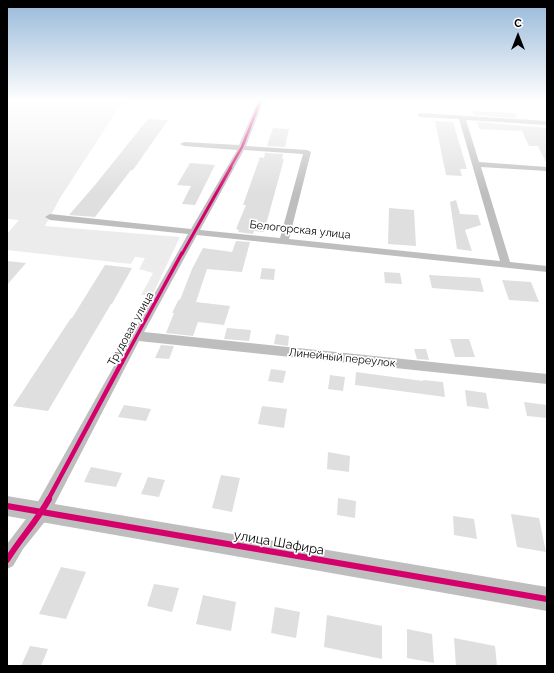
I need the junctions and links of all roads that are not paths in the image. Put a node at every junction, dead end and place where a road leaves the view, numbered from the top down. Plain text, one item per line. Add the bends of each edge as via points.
1 (248, 131) edge
2 (466, 131) edge
3 (184, 144) dead end
4 (242, 147) junction
5 (476, 164) junction
6 (547, 169) edge
7 (50, 217) dead end
8 (195, 231) junction
9 (284, 241) junction
10 (506, 265) junction
11 (547, 269) edge
12 (136, 336) junction
13 (547, 378) edge
14 (7, 506) edge
15 (41, 513) junction
16 (7, 560) edge
17 (547, 599) edge

1 - 4 street, Трудовая улица
2 - 5 street
3 - 4 street
4 - 8 street, Трудовая улица
4 - 9 street via 307,152
5 - 6 street
5 - 10 street
7 - 8 street, Белогорская улица
8 - 9 street, Белогорская улица
8 - 12 street, Трудовая улица
9 - 10 street, Белогорская улица
10 - 11 street, Белогорская улица
12 - 13 street, Линейный переулок
12 - 15 street, Трудовая улица
14 - 15 street, улица Шафира
15 - 16 street, Трудовая улица
15 - 17 street, улица Шафира

